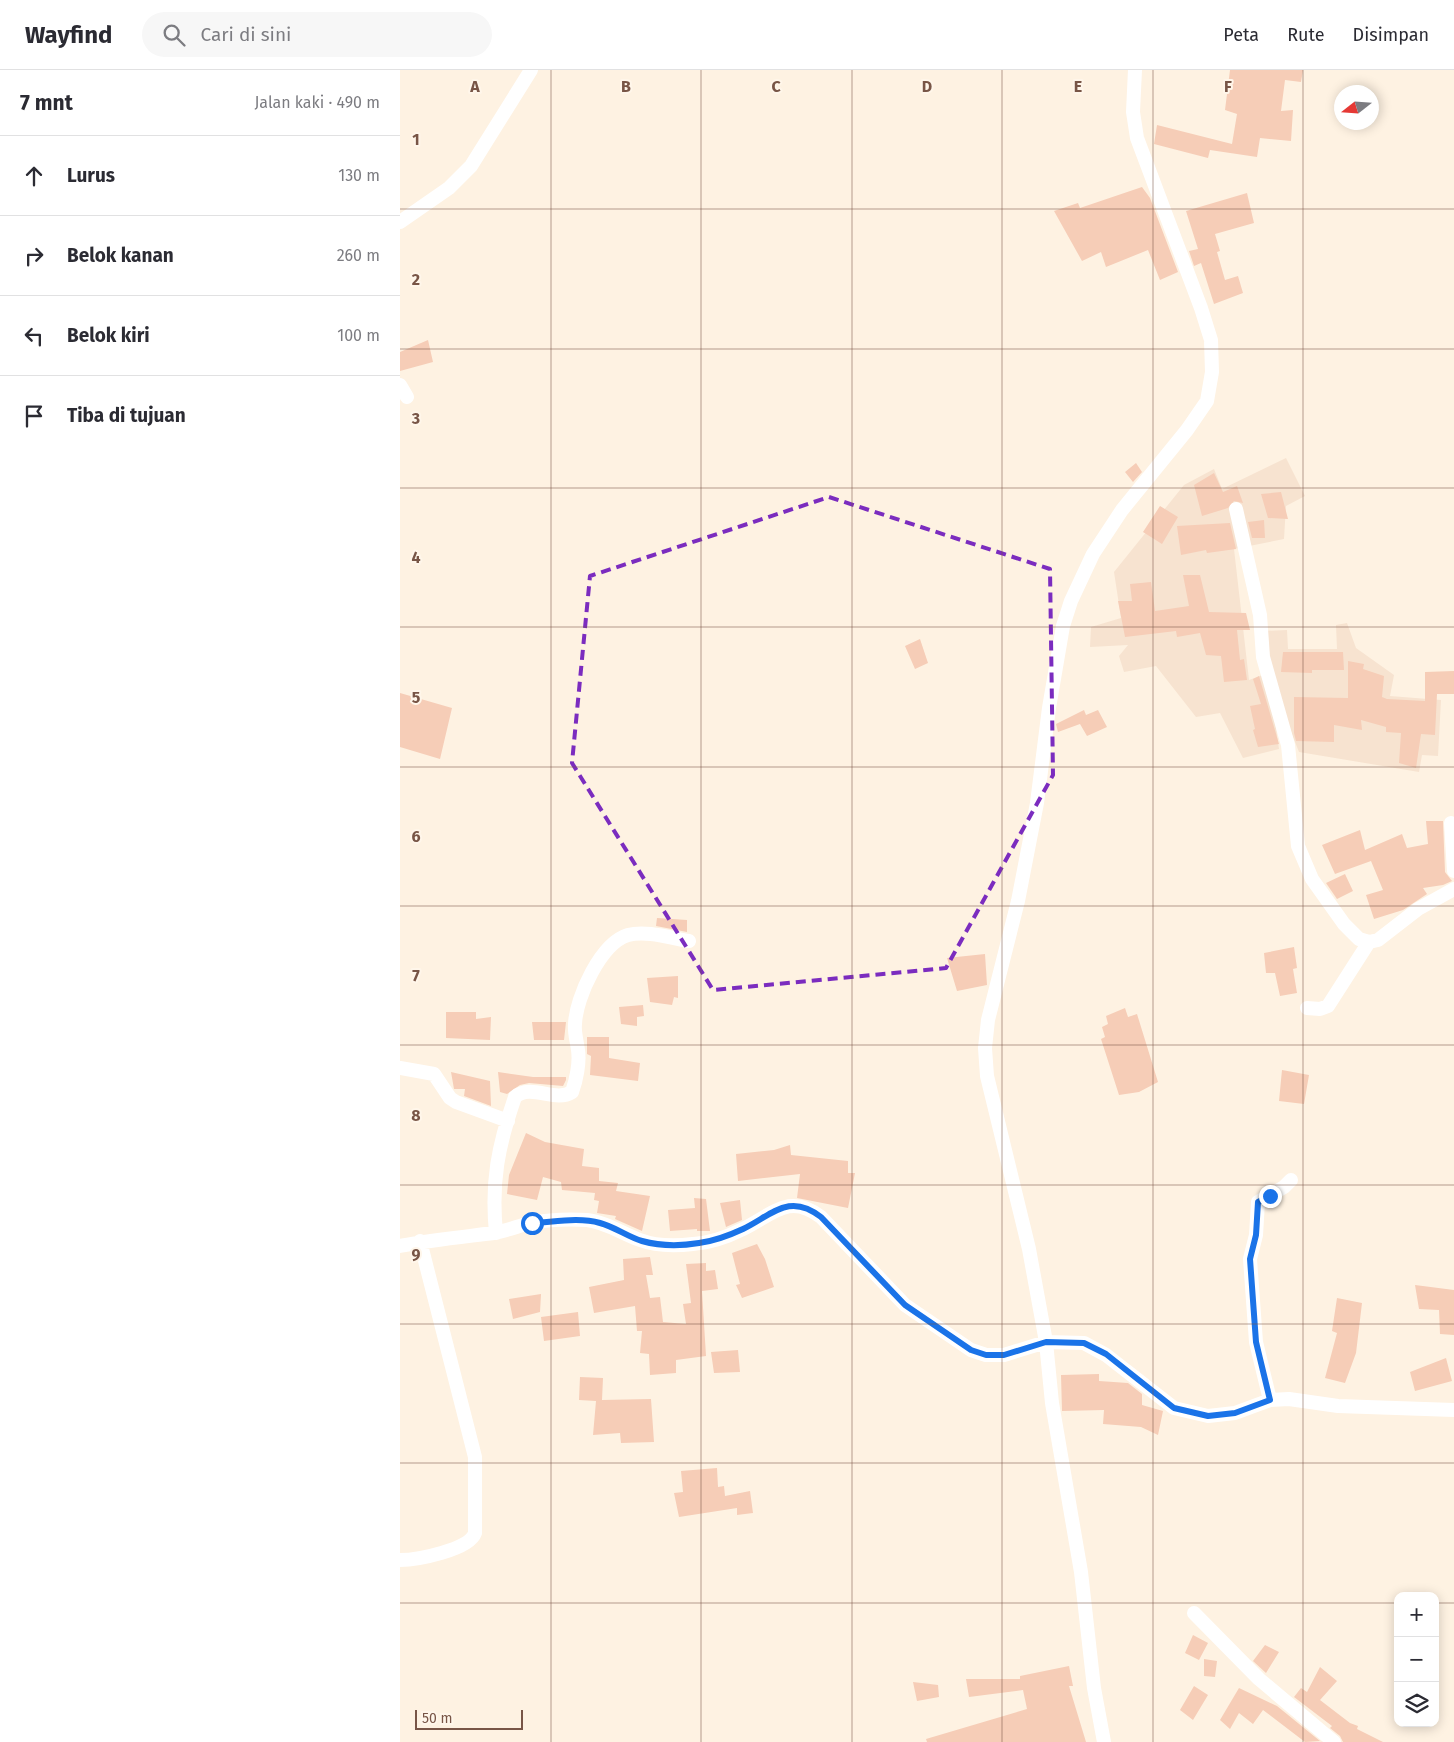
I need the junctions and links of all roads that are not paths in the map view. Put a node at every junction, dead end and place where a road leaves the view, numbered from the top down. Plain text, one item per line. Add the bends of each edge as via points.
1 (531, 70) edge
2 (1135, 70) edge
3 (400, 222) edge
4 (1236, 509) dead end
5 (1451, 823) dead end
6 (1454, 871) edge
7 (1454, 889) edge
8 (689, 941) dead end
9 (1370, 942) junction
10 (1306, 1008) dead end
11 (400, 1068) edge
12 (508, 1121) junction
13 (1291, 1180) dead end
14 (496, 1233) junction
15 (420, 1241) junction
16 (400, 1245) edge
17 (1046, 1342) junction
18 (1270, 1400) junction
19 (1454, 1410) edge
20 (400, 1560) edge
21 (1194, 1613) dead end
22 (1104, 1742) edge
23 (1334, 1742) edge

1 - 3 street via 471,166 449,188
2 - 17 street via 1133,112 1137,138 1201,308 1211,340 1212,372 1207,401 1122,510 1093,554 1071,601 1049,708 1020,891 988,1020 984,1048 987,1076 1021,1217
4 - 9 street via 1260,615 1263,657 1288,745 1300,856 1344,924 1359,939
5 - 6 street
7 - 9 street via 1418,909 1378,940
8 - 12 street via 634,934 613,943 583,990 577,1009 575,1034 579,1055 572,1092 562,1095 530,1091 516,1095
9 - 10 street via 1328,1006
11 - 12 street via 434,1074 456,1102
12 - 14 street via 494,1180
13 - 18 street via 1284,1188 1258,1202 1256,1235 1250,1253 1256,1342
14 - 15 street
14 - 17 street via 532,1223 586,1220 602,1223 642,1241 692,1245 716,1241 771,1212 799,1205 821,1217 905,1305 971,1350 986,1355 1004,1355
15 - 16 street
15 - 20 street via 475,1457 475,1533 472,1540 463,1545 421,1559
17 - 18 street via 1084,1343 1106,1354 1174,1408 1189,1412 1208,1416 1235,1413
17 - 22 street via 1052,1403 1081,1572 1094,1688
18 - 19 street
21 - 23 street via 1259,1679

